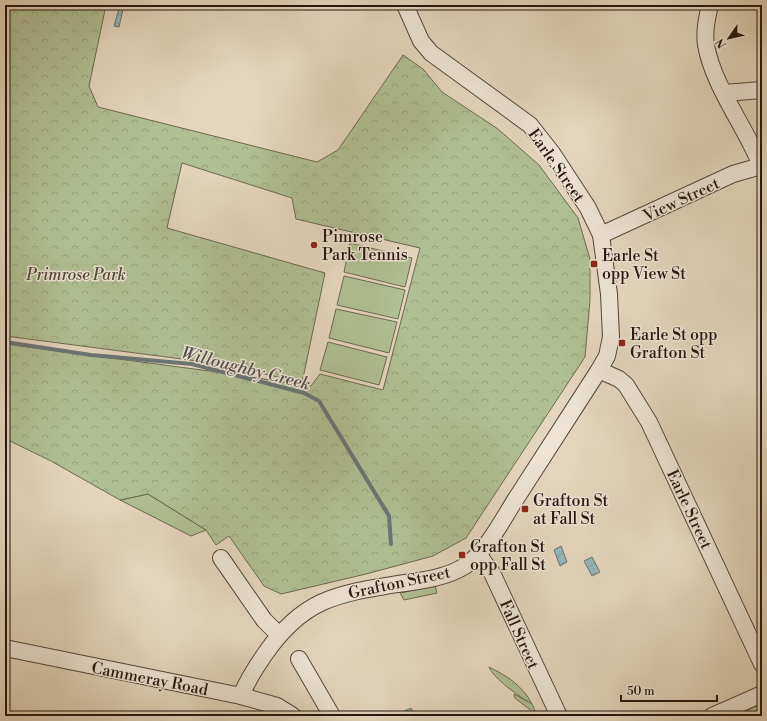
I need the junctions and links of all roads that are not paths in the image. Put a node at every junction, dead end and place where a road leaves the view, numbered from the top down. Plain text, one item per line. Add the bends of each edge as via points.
1 (405, 5) edge
2 (710, 5) edge
3 (762, 90) edge
4 (724, 93) junction
5 (762, 167) edge
6 (601, 235) junction
7 (611, 328) joint
8 (599, 370) junction
9 (478, 554) junction
10 (221, 558) dead end
11 (279, 635) junction
12 (5, 648) edge
13 (299, 659) dead end
14 (762, 664) edge
15 (762, 694) edge
16 (241, 696) junction
17 (293, 716) edge
18 (332, 716) edge
19 (559, 716) edge
20 (712, 716) edge

1 - 6 street, Earle Street via 421,41 431,53 537,133 574,186
2 - 4 street via 705,24 706,44
3 - 4 street
4 - 5 street
5 - 6 street, View Street via 733,174
6 - 7 street, Earle Street
7 - 8 street, Grafton Street via 610,346
8 - 9 street, Grafton Street
8 - 14 street, Earle Street via 626,385 649,422
9 - 11 street, Grafton Street via 464,567 446,574 342,594 317,603
9 - 19 street, Fall Street via 492,573
10 - 11 street via 264,620
11 - 16 street, Grafton Street
12 - 16 street, Cammeray Road
13 - 18 street
15 - 20 street
16 - 17 street, Cammeray Road via 278,706

